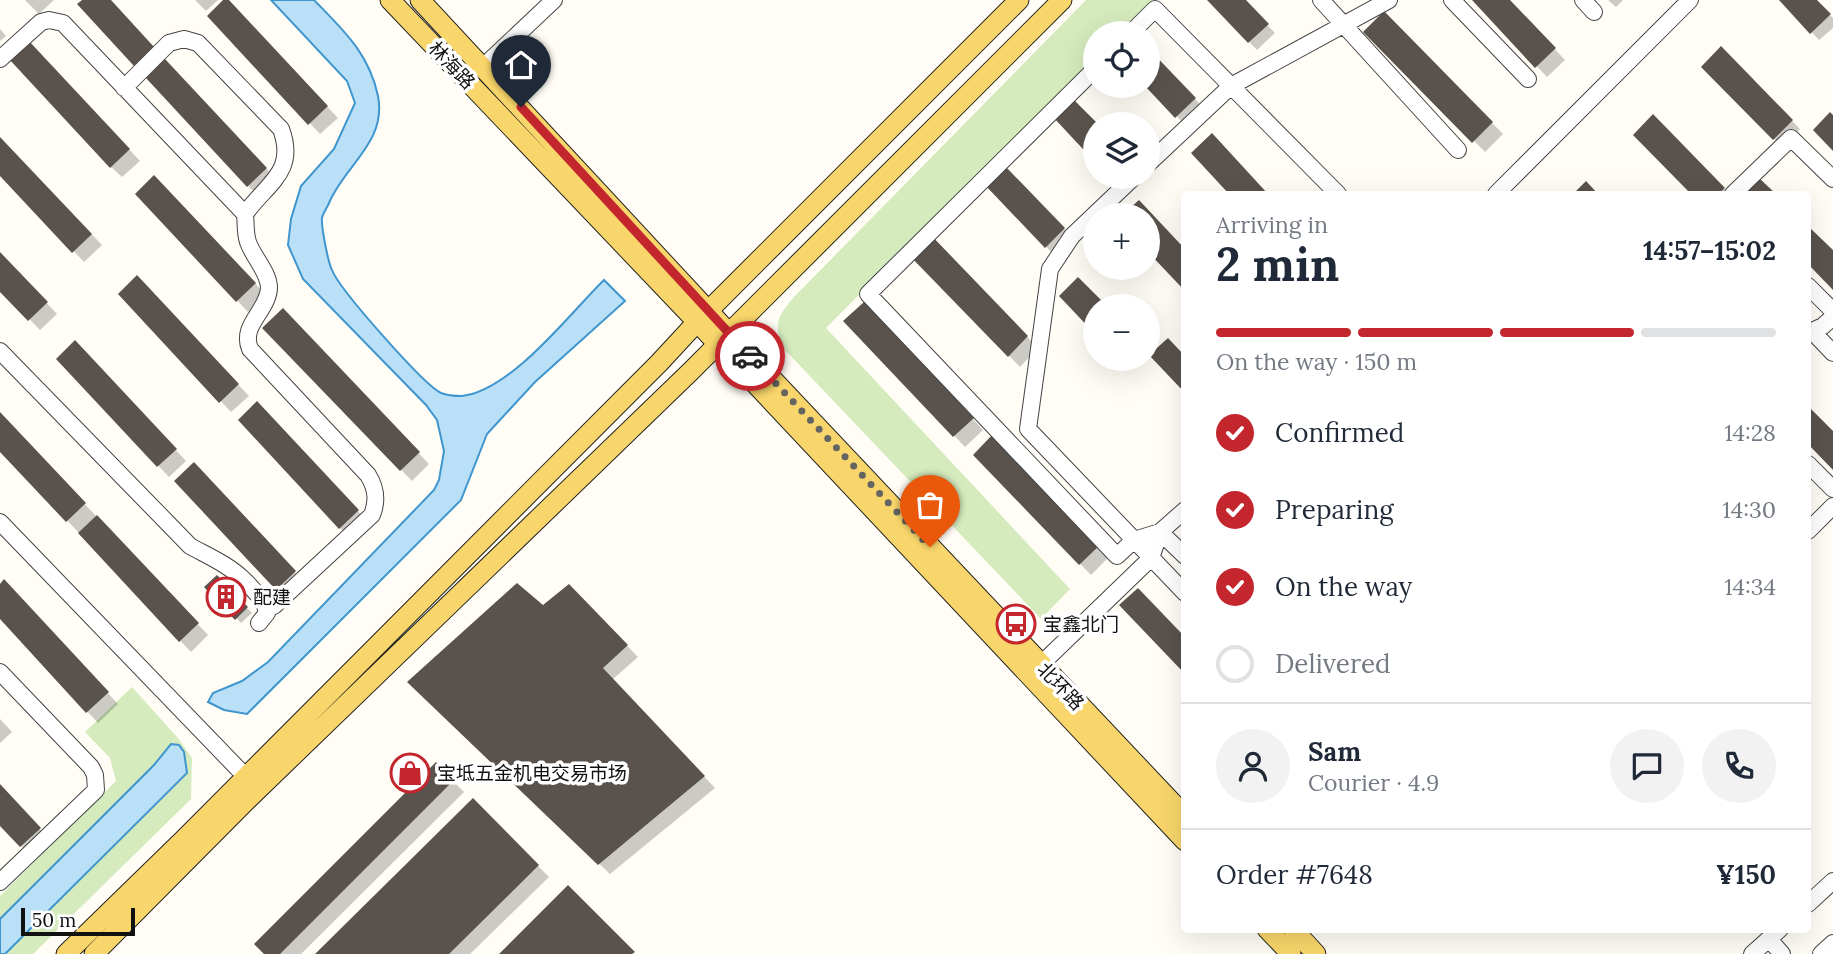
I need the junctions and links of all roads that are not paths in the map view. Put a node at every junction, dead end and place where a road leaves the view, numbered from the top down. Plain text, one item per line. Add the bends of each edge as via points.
1 (390, 0) edge
2 (420, 0) edge
3 (554, 0) edge
4 (1019, 0) edge
5 (1062, 0) edge
6 (1321, 0) edge
7 (1389, 0) edge
8 (1452, 0) edge
9 (1583, 0) edge
10 (1690, 0) edge
11 (536, 6) edge
12 (1594, 12) dead end
13 (1144, 21) edge
14 (1344, 23) junction
15 (0, 59) edge
16 (483, 67) junction
17 (1528, 79) dead end
18 (1083, 81) edge
19 (1231, 86) junction
20 (124, 88) junction
21 (1458, 150) dead end
22 (1160, 153) edge
23 (1833, 179) edge
24 (1121, 189) edge
25 (1335, 191) edge
26 (1499, 191) edge
27 (1736, 191) edge
28 (245, 214) junction
29 (1811, 289) edge
30 (1833, 311) edge
31 (703, 316) junction
32 (1833, 317) edge
33 (1811, 332) edge
34 (1811, 333) edge
35 (722, 338) junction
36 (1833, 353) edge
37 (2, 356) edge
38 (1811, 467) edge
39 (1833, 489) edge
40 (1833, 506) edge
41 (1181, 514) edge
42 (0, 522) edge
43 (1811, 528) edge
44 (1160, 532) junction
45 (1134, 540) junction
46 (313, 546) dead end
47 (1181, 552) edge
48 (325, 558) junction
49 (1151, 558) junction
50 (1181, 589) edge
51 (264, 602) junction
52 (259, 623) dead end
53 (1035, 670) junction
54 (0, 673) edge
55 (246, 777) junction
56 (1181, 812) edge
57 (1181, 836) edge
58 (2, 877) edge
59 (1833, 881) edge
60 (1811, 901) edge
61 (1272, 933) edge
62 (1297, 933) edge
63 (1774, 934) edge
64 (1833, 943) edge
65 (66, 954) edge
66 (94, 954) edge
67 (1291, 954) edge
68 (1316, 954) edge
69 (1752, 954) edge
70 (1782, 954) edge
71 (1821, 954) edge

1 - 31 main road, 林海路
2 - 16 main road, 林海路
3 - 11 street
4 - 31 main road
5 - 35 main road
6 - 14 street
7 - 14 street
8 - 17 street
9 - 12 street
10 - 26 street
11 - 16 street
13 - 19 street via 1156,9
14 - 19 street
14 - 21 street
15 - 20 street via 41,22 59,21
16 - 31 main road, 林海路
18 - 45 street via 868,294 1117,556
19 - 22 street
19 - 25 street
20 - 28 street
20 - 28 street via 170,43 184,39 198,43 281,129 287,145 281,171
23 - 27 street via 1791,138
24 - 45 street via 1072,236 1050,270 1028,429
28 - 48 street via 248,241 269,285 248,330 250,349 375,486 372,515
29 - 30 street
31 - 35 main road, 林海路
31 - 55 main road
32 - 33 street
34 - 36 street
35 - 53 main road, 北环路
35 - 66 main road
37 - 51 street via 190,546 244,579
38 - 39 street
40 - 43 street
41 - 44 street
42 - 55 street
44 - 45 street
44 - 47 street
44 - 49 street
45 - 49 street
46 - 48 street
48 - 51 street via 274,606
49 - 50 street
49 - 53 street
51 - 52 street via 267,613
53 - 56 main road, 北环路
53 - 57 main road, 北环路
54 - 58 street via 91,766 96,790
55 - 65 main road
59 - 60 street
61 - 67 main road
62 - 68 main road
63 - 69 street
63 - 70 street
64 - 71 street

